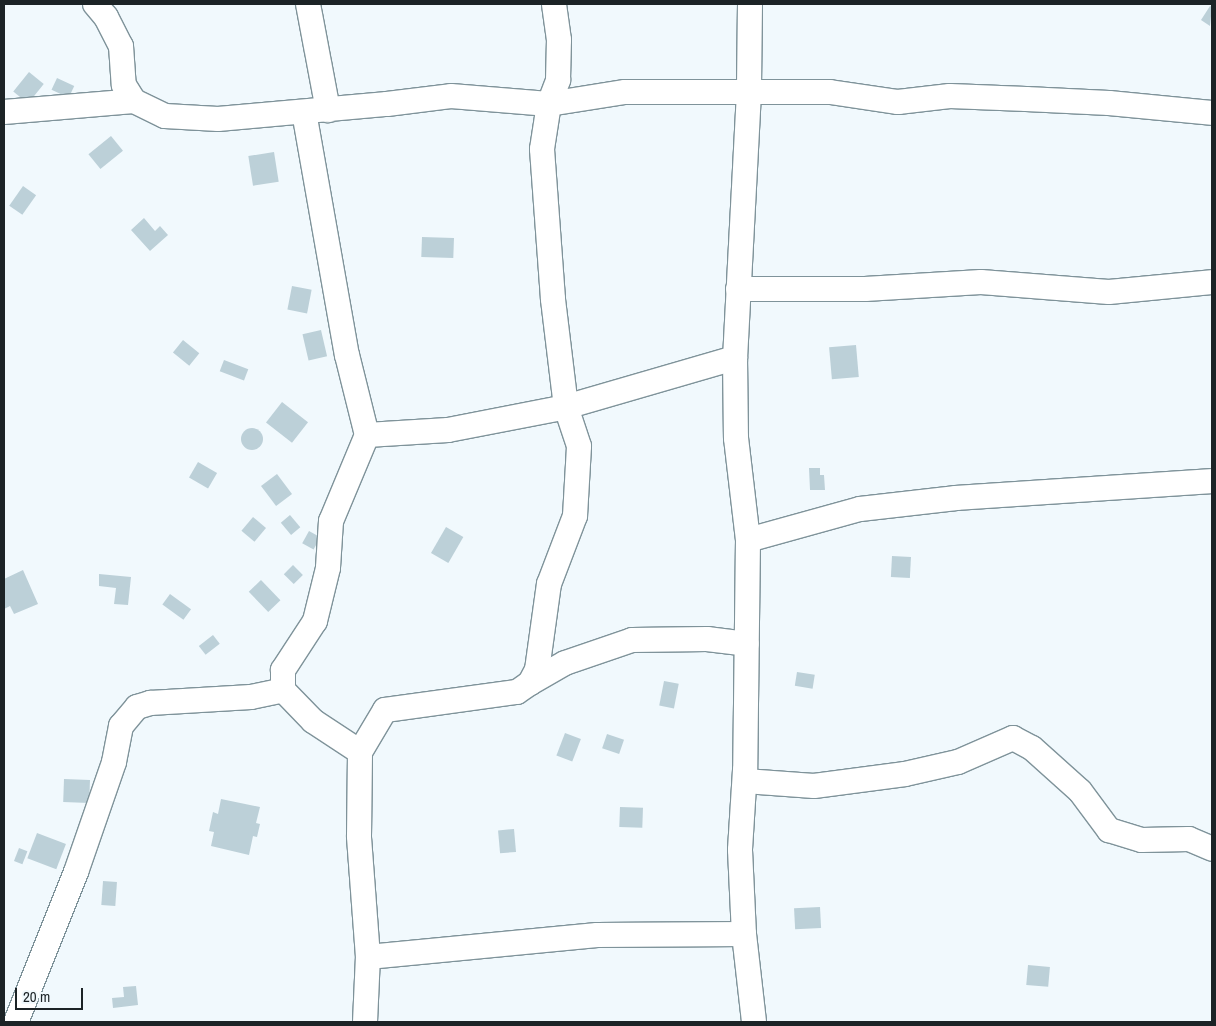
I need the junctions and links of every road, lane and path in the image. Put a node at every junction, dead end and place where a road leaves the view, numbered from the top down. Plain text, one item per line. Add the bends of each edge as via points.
1 (95, 4) edge
2 (308, 4) edge
3 (554, 4) edge
4 (750, 4) edge
5 (749, 92) junction
6 (134, 101) junction
7 (548, 104) junction
8 (328, 110) junction
9 (4, 112) edge
10 (304, 112) junction
11 (1212, 113) edge
12 (1212, 282) edge
13 (738, 289) junction
14 (734, 358) junction
15 (566, 407) junction
16 (367, 435) junction
17 (1212, 481) edge
18 (748, 540) junction
19 (746, 644) junction
20 (530, 683) junction
21 (283, 690) junction
22 (360, 752) junction
23 (744, 782) junction
24 (1212, 849) edge
25 (744, 934) junction
26 (368, 957) junction
27 (16, 1022) edge
28 (365, 1022) edge
29 (754, 1022) edge

1 - 6 street via 106,17 121,46 124,85
2 - 8 street
3 - 7 street via 559,40 558,80
4 - 5 street
5 - 7 street via 625,92
5 - 11 street via 830,92 898,102 950,96 1035,99
5 - 13 street
6 - 9 street
6 - 10 street via 165,116 218,119
7 - 8 street via 451,96
7 - 15 street via 542,149 553,299
8 - 10 street
10 - 16 street via 347,355
12 - 13 street via 1109,292 982,282 865,289
13 - 14 street
14 - 15 street
14 - 18 street via 736,438
15 - 16 street via 448,430
15 - 20 street via 579,446 575,516 549,584 537,670
16 - 21 street via 331,521 328,568 315,620 283,670
17 - 18 street via 956,498 860,509
18 - 19 street
19 - 20 street via 707,639 632,640 564,663
19 - 23 street
20 - 22 street via 517,692 385,710
21 - 22 street via 314,721
21 - 27 street via 251,697 150,703 137,707 122,726 114,762 76,872
22 - 26 street via 358,836
23 - 24 street via 814,786 905,774 958,762 1012,738 1032,748 1080,791 1110,830 1142,840 1189,839
23 - 25 street via 740,850
25 - 26 street via 597,935
25 - 29 street
26 - 28 street

